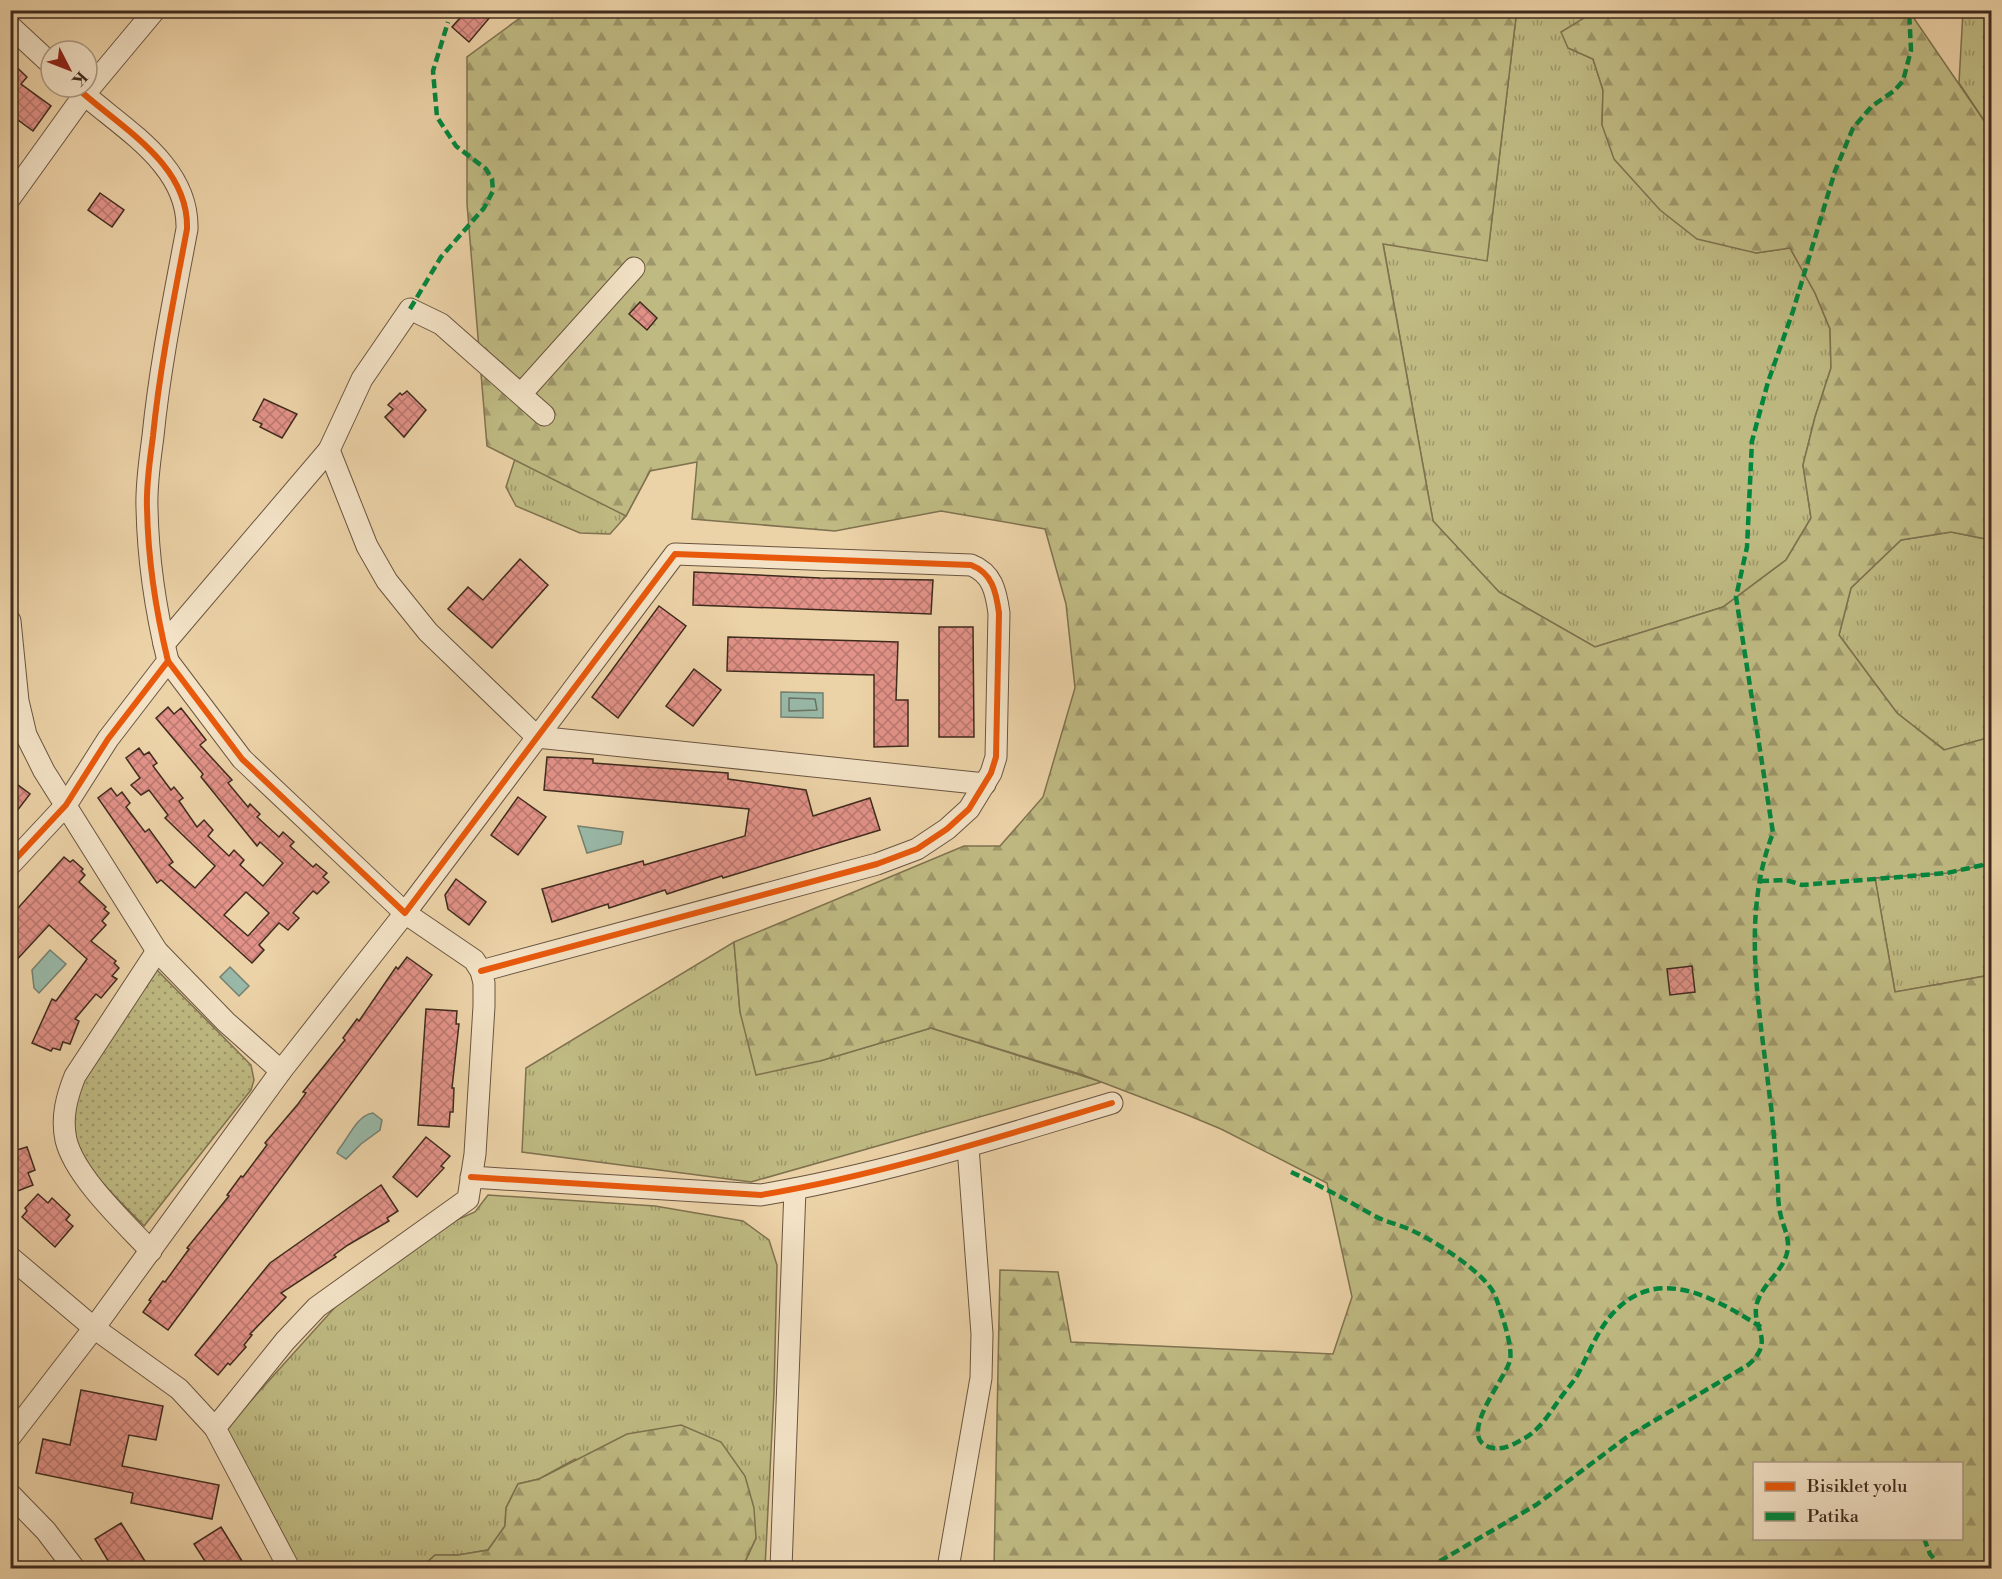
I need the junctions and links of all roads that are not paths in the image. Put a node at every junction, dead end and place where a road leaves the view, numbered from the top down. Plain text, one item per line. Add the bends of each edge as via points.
1 (155, 10) edge
2 (10, 26) edge
3 (39, 53) edge
4 (99, 70) edge
5 (75, 99) edge
6 (90, 99) edge
7 (10, 198) edge
8 (634, 268) dead end
9 (520, 394) junction
10 (544, 415) dead end
11 (329, 450) junction
12 (10, 621) edge
13 (166, 653) junction
14 (537, 737) junction
15 (985, 784) junction
16 (66, 805) junction
17 (10, 865) edge
18 (405, 912) junction
19 (157, 951) junction
20 (481, 971) junction
21 (281, 1071) junction
22 (1112, 1103) dead end
23 (968, 1147) junction
24 (471, 1177) junction
25 (795, 1189) junction
26 (151, 1251) junction
27 (10, 1257) edge
28 (94, 1328) junction
29 (215, 1428) junction
30 (10, 1437) edge
31 (10, 1494) edge
32 (74, 1569) edge
33 (289, 1569) edge
34 (781, 1569) edge
35 (948, 1569) edge

1 - 4 street
2 - 3 street
5 - 7 street
6 - 13 street via 145,145 171,174 187,212 157,394 148,482 152,558
8 - 9 street
9 - 10 street
9 - 11 street via 441,324 410,309 362,379
11 - 13 street
11 - 14 street via 368,546 387,581 428,632
12 - 16 street via 18,701 26,735
13 - 16 street
13 - 18 street via 242,759
14 - 15 street
14 - 15 street via 675,554 970,565 982,569 990,580 999,613 996,757
14 - 18 street
15 - 20 street via 969,809 947,830 917,849
16 - 17 street
16 - 19 street
18 - 20 street via 474,960
18 - 21 street
19 - 21 street via 226,1022
19 - 26 street via 75,1076 66,1101 64,1127 66,1142 83,1172
20 - 24 street via 483,1006
21 - 26 street
22 - 23 street
23 - 25 street
23 - 35 street via 982,1334 981,1378
24 - 25 street via 760,1194
24 - 29 street via 468,1199 336,1292 303,1321
25 - 34 street
26 - 28 street
27 - 28 street
28 - 29 street via 179,1389
28 - 30 street
29 - 33 street
31 - 32 street via 46,1531

